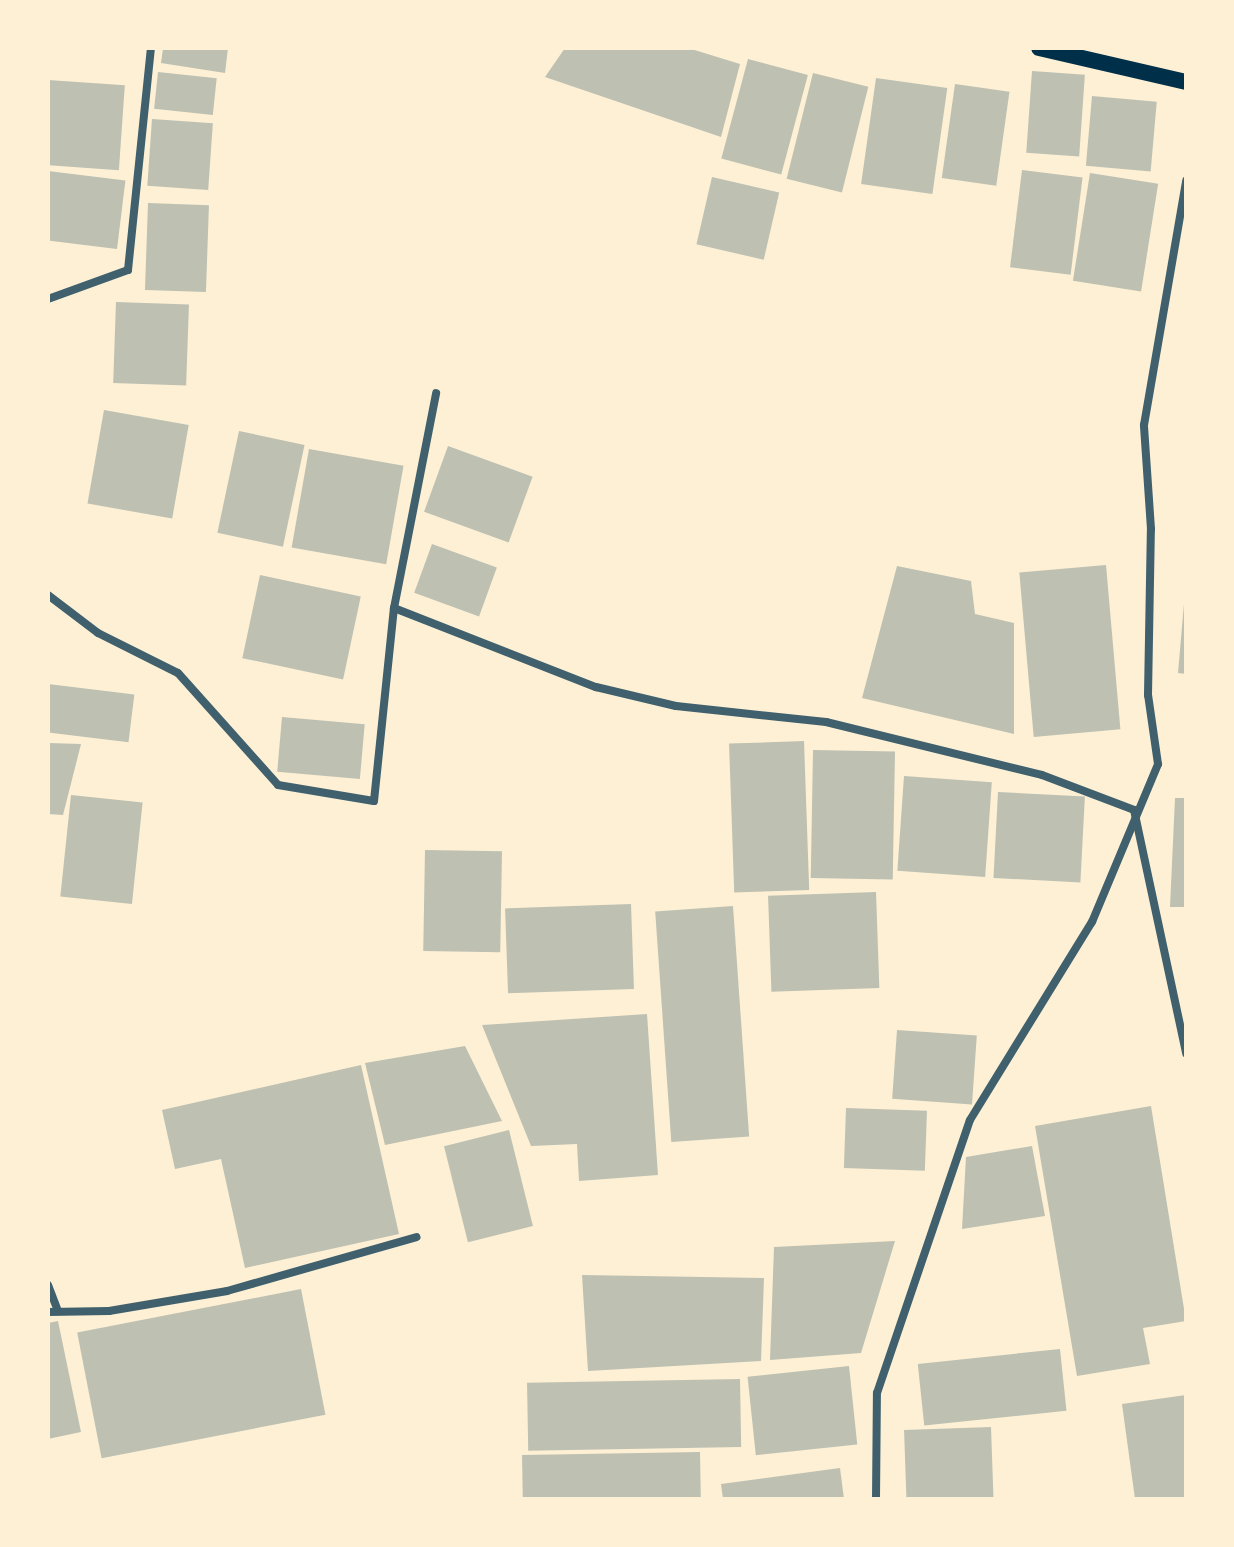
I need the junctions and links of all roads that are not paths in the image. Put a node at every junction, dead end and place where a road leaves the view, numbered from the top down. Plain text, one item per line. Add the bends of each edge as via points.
1 (151, 48) edge
2 (1039, 48) edge
3 (1186, 82) edge
4 (1186, 181) edge
5 (48, 299) edge
6 (436, 393) dead end
7 (48, 595) edge
8 (394, 608) junction
9 (1134, 810) junction
10 (1186, 1053) edge
11 (416, 1237) dead end
12 (48, 1285) edge
13 (53, 1312) edge
14 (876, 1499) edge

1 - 5 street via 128,270
2 - 3 main road
4 - 9 street via 1144,425 1151,529 1148,695 1158,764
6 - 8 street
7 - 8 street via 98,633 178,673 278,785 374,801
8 - 9 street via 596,687 676,706 826,722 1042,775
9 - 10 street
9 - 14 street via 1092,922 970,1120 877,1393
11 - 13 street via 227,1291
12 - 13 street

